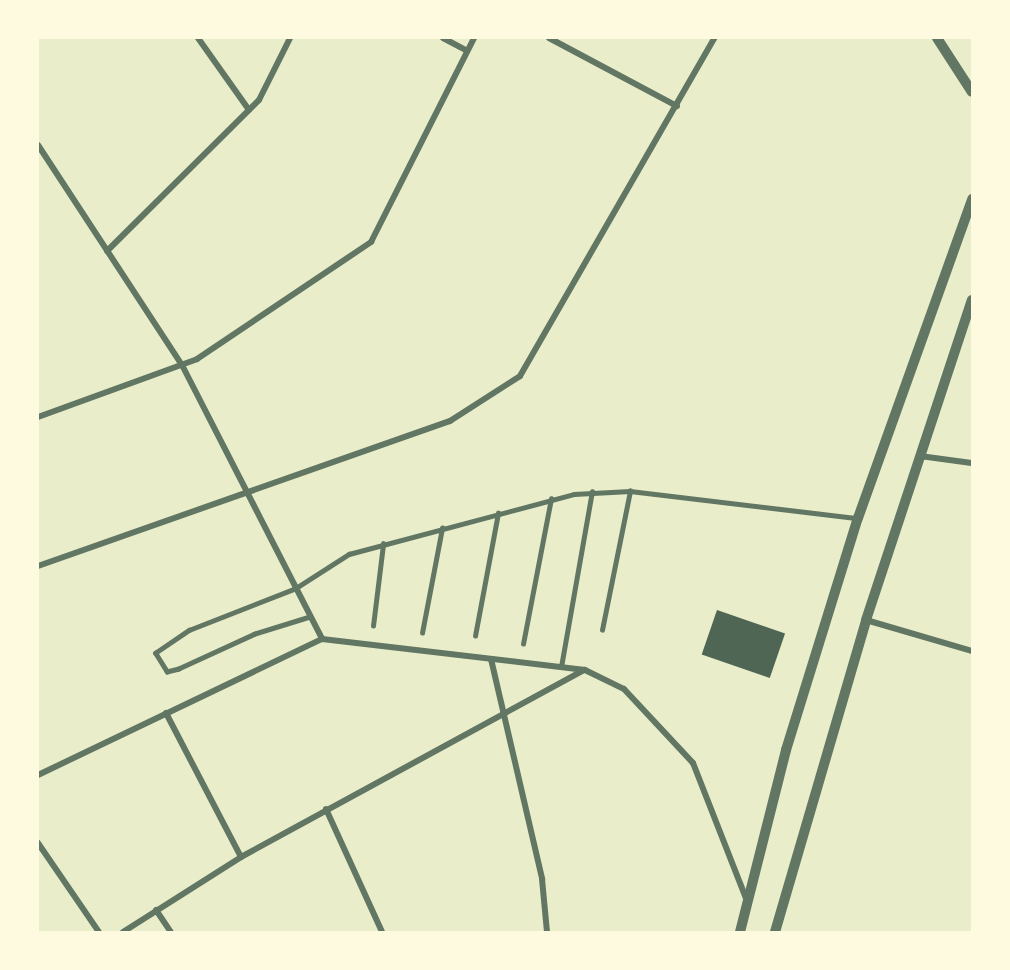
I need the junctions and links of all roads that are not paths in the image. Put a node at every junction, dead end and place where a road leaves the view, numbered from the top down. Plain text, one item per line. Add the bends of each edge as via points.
1 (198, 38) edge
2 (290, 38) edge
3 (444, 38) edge
4 (474, 38) edge
5 (549, 38) edge
6 (714, 38) edge
7 (937, 38) edge
8 (467, 51) junction
9 (972, 92) edge
10 (677, 106) junction
11 (249, 110) junction
12 (38, 145) edge
13 (972, 199) edge
14 (107, 251) junction
15 (972, 300) edge
16 (182, 365) junction
17 (38, 417) edge
18 (920, 456) junction
19 (972, 463) edge
20 (630, 491) junction
21 (592, 492) junction
22 (249, 495) junction
23 (551, 499) junction
24 (498, 513) junction
25 (858, 518) junction
26 (442, 528) junction
27 (383, 544) junction
28 (38, 566) edge
29 (296, 588) junction
30 (310, 617) junction
31 (866, 620) junction
32 (373, 626) dead end
33 (602, 630) dead end
34 (422, 633) dead end
35 (474, 636) dead end
36 (322, 639) junction
37 (523, 644) dead end
38 (972, 651) edge
39 (491, 659) junction
40 (561, 667) junction
41 (585, 670) junction
42 (505, 710) junction
43 (166, 713) junction
44 (38, 775) edge
45 (326, 809) junction
46 (38, 843) edge
47 (240, 857) junction
48 (747, 902) junction
49 (156, 910) junction
50 (99, 933) edge
51 (123, 933) edge
52 (171, 933) edge
53 (381, 933) edge
54 (547, 933) edge
55 (740, 933) edge
56 (775, 933) edge

1 - 11 street
2 - 11 street
3 - 8 street
4 - 8 street
5 - 10 street
6 - 10 street
7 - 9 street
8 - 16 street via 371,242
10 - 22 street via 520,376 450,421
11 - 14 street
12 - 14 street
13 - 25 street
14 - 16 street
15 - 18 street
16 - 17 street
16 - 22 street
18 - 19 street
18 - 31 street
20 - 21 lane
20 - 25 lane
20 - 33 lane
21 - 23 lane
21 - 40 lane
22 - 28 street
22 - 29 street
23 - 24 lane
23 - 37 lane
24 - 26 lane
24 - 35 lane
25 - 48 street via 786,750
26 - 27 lane
26 - 34 lane
27 - 29 lane via 349,554
27 - 32 lane
29 - 30 street
29 - 30 lane via 166,641 154,652 159,664 166,672 179,669 255,634
30 - 36 street
31 - 38 street
31 - 56 street
36 - 39 street
36 - 43 street
39 - 40 street
39 - 42 street
40 - 41 street
41 - 42 street
41 - 48 street via 624,689 693,763
42 - 45 street
42 - 54 street via 542,879
43 - 44 street
43 - 47 street
45 - 47 street
45 - 53 street
46 - 50 street
47 - 49 street
48 - 55 street
49 - 51 street
49 - 52 street

